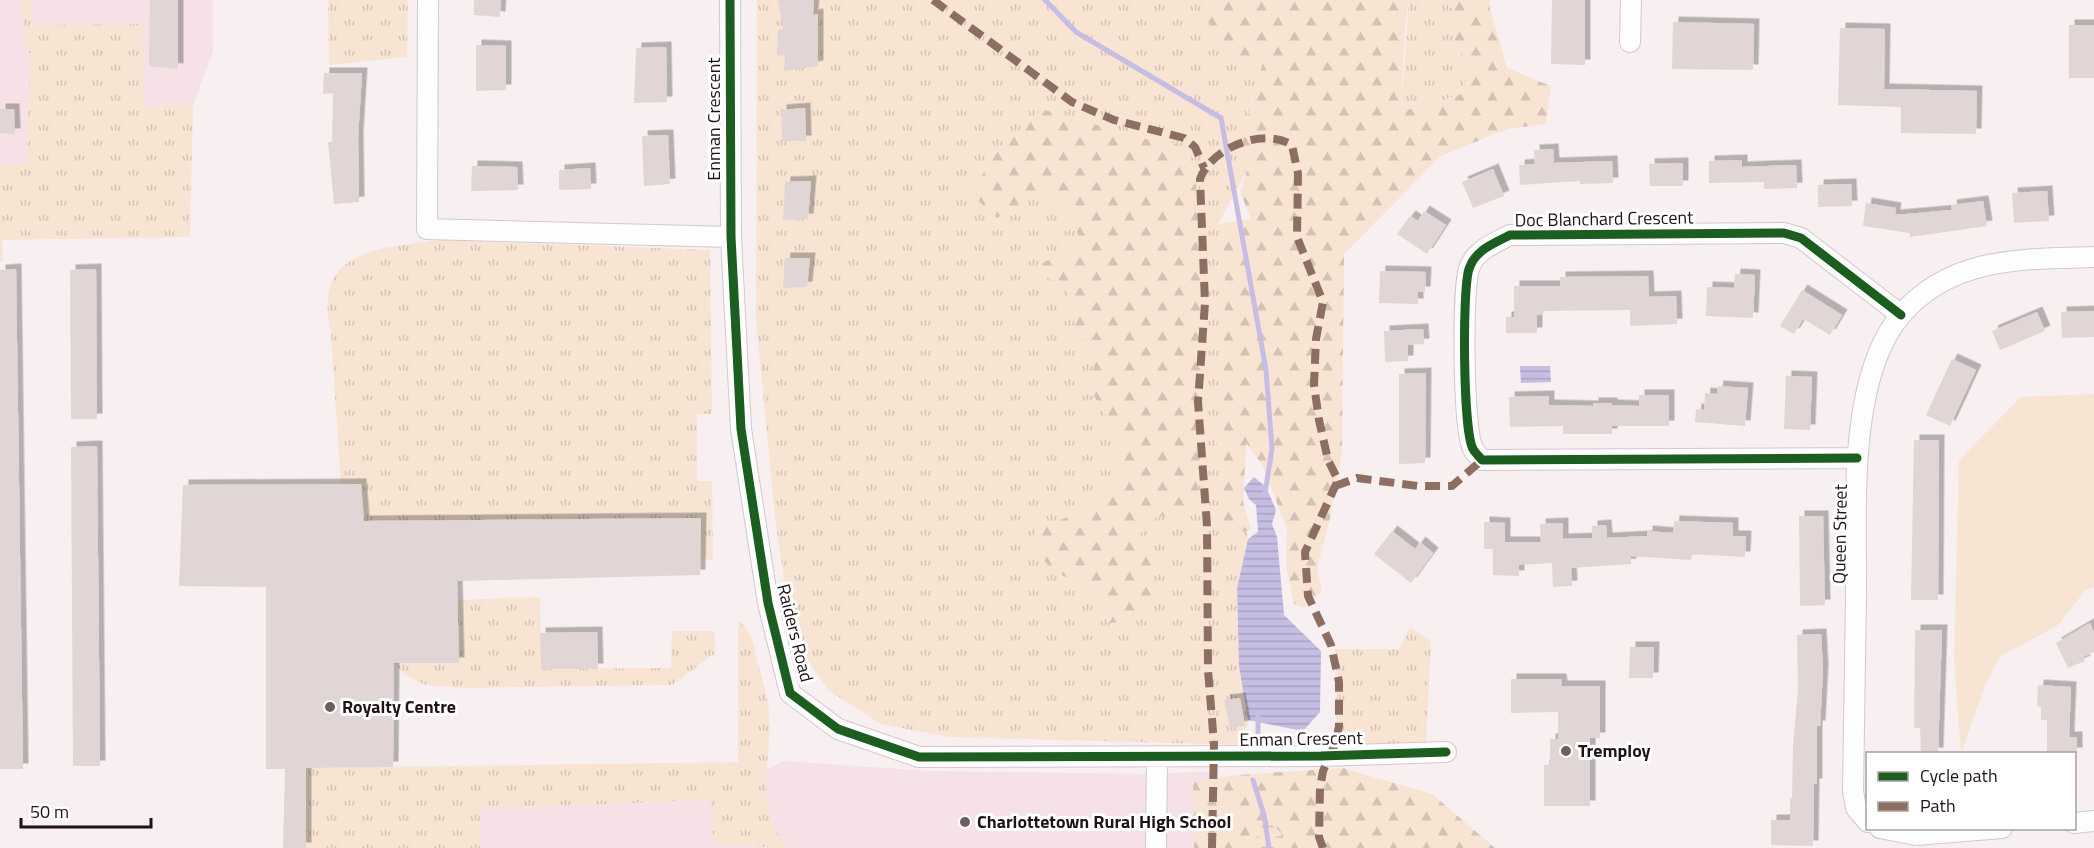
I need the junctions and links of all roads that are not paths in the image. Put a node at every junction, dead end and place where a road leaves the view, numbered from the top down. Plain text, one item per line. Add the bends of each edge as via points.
1 (428, 0) edge
2 (730, 0) edge
3 (1631, 0) edge
4 (1630, 42) dead end
5 (730, 237) junction
6 (2094, 257) edge
7 (1901, 315) junction
8 (1857, 458) junction
9 (1446, 752) dead end
10 (1157, 756) junction
11 (1866, 820) edge
12 (2094, 821) edge
13 (2076, 823) edge
14 (1889, 830) edge
15 (1980, 830) edge
16 (1156, 848) edge

1 - 5 street via 427,229
2 - 5 street, Enman Crescent
3 - 4 street
5 - 10 street, Raiders Road via 741,429 768,603 790,693 838,729 919,757
6 - 7 street, Queen Street via 2004,260 1971,269 1923,295
7 - 8 street, Queen Street via 1885,339 1870,374
7 - 8 street, Doc Blanchard Crescent via 1801,238 1784,234 1510,235 1482,250 1469,268 1465,292 1467,414 1472,448 1482,459
8 - 11 street, Queen Street via 1853,791 1856,808
9 - 10 street, Enman Crescent
10 - 16 street
12 - 13 street
14 - 15 street via 1916,836

